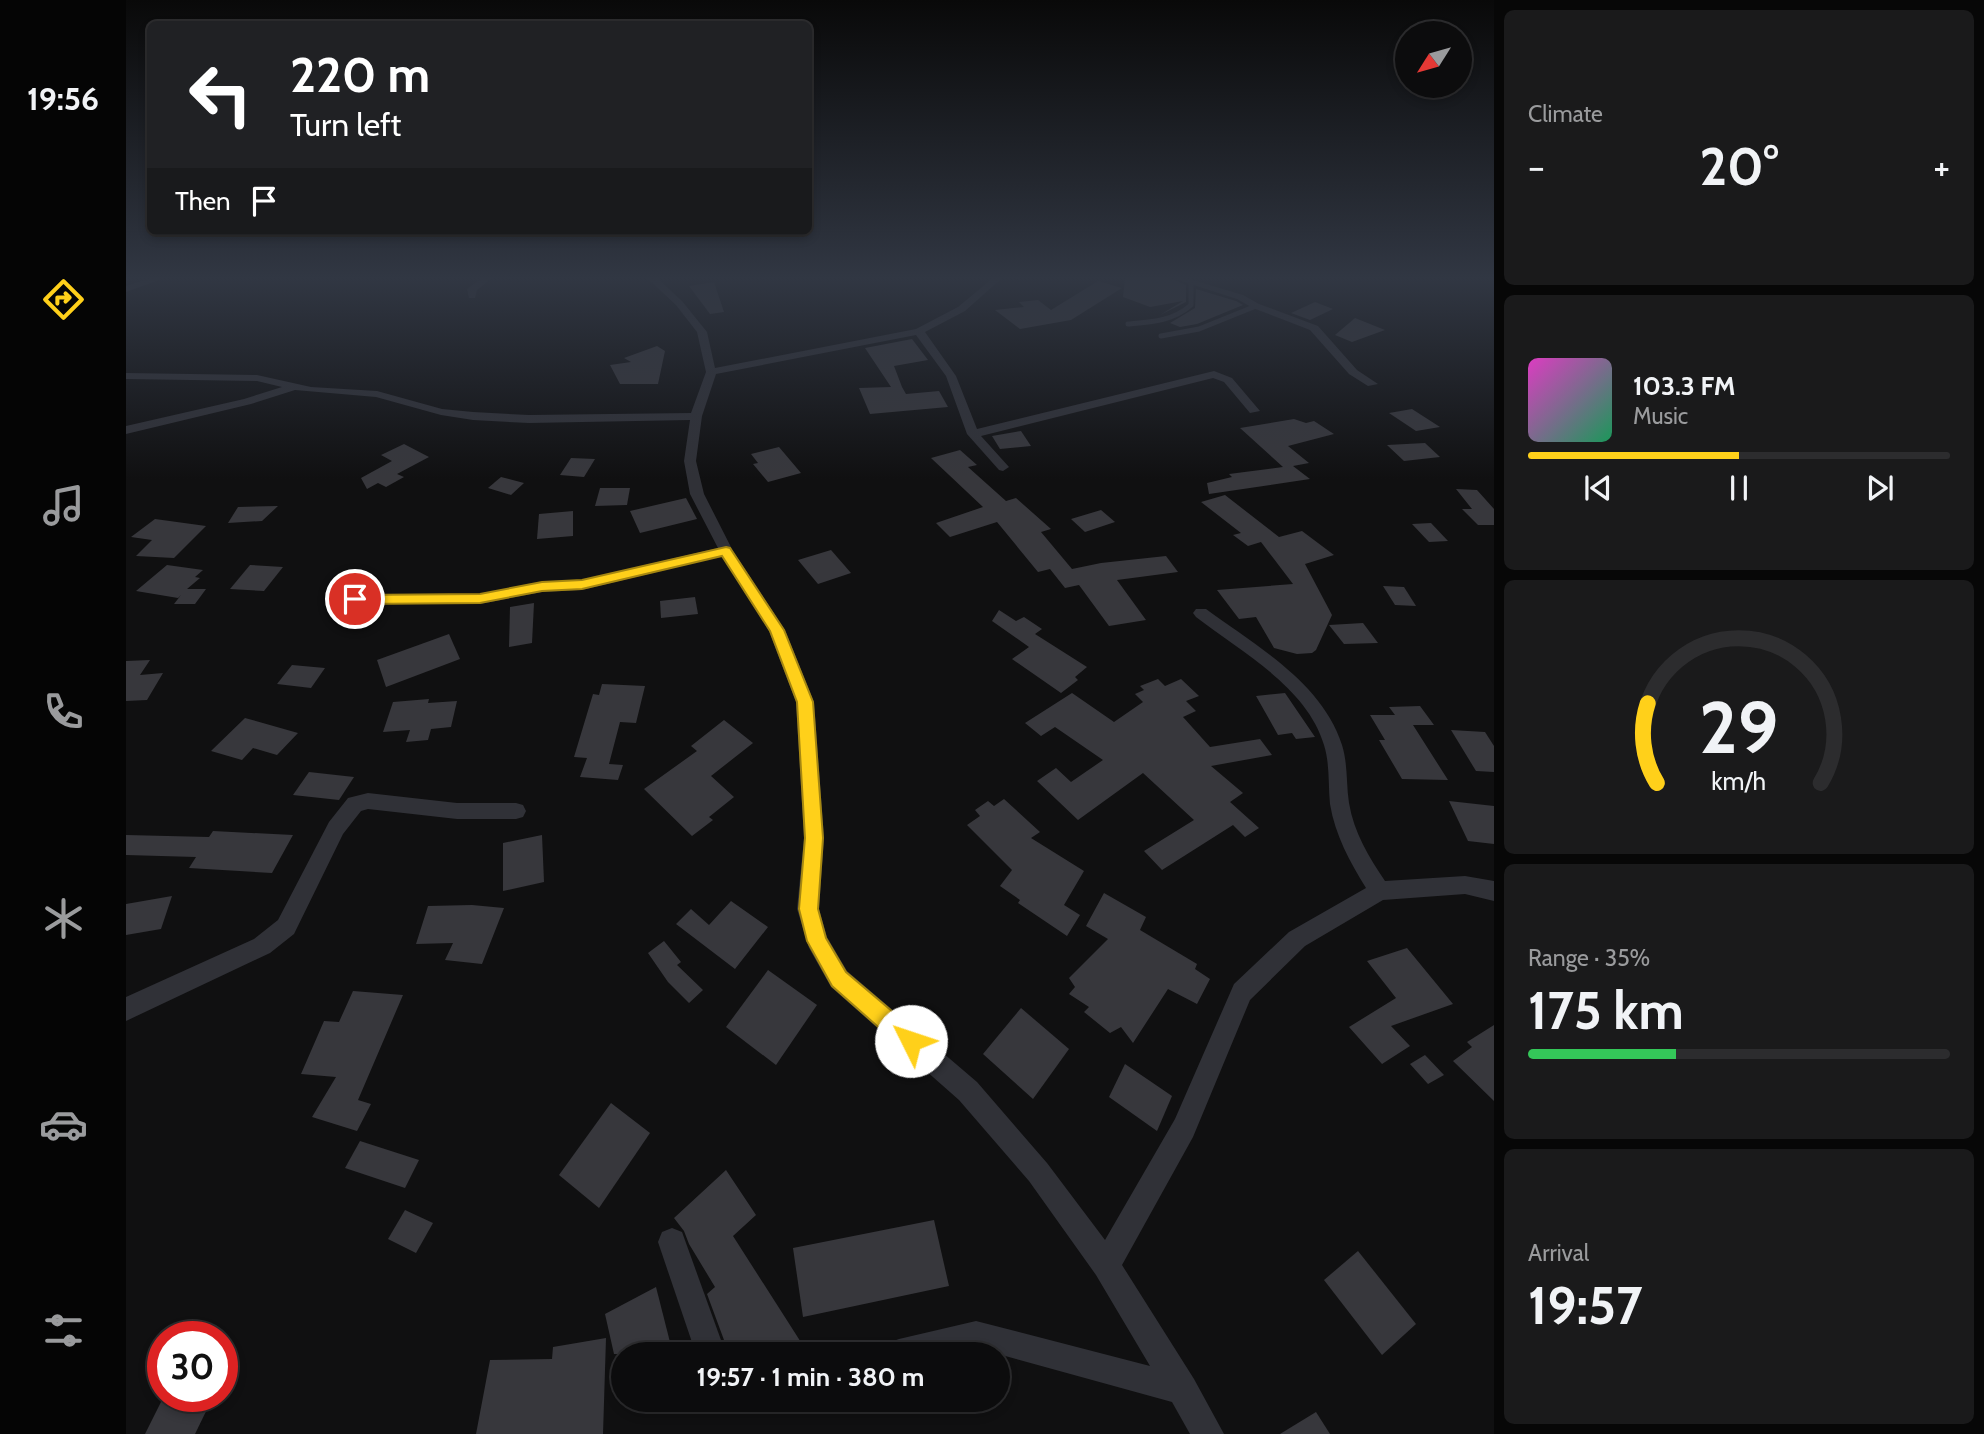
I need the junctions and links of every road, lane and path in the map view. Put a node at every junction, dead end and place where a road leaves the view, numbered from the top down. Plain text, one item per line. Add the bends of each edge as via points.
1 (705, 345) edge
2 (848, 345) edge
3 (929, 345) edge
4 (1329, 345) edge
5 (711, 372) junction
6 (126, 376) edge
7 (1372, 384) dead end
8 (293, 387) junction
9 (1254, 411) dead end
10 (696, 416) junction
11 (126, 430) edge
12 (973, 434) junction
13 (1003, 467) dead end
14 (726, 551) junction
15 (355, 599) dead end
16 (1201, 613) dead end
17 (516, 811) dead end
18 (1380, 891) junction
19 (1494, 891) edge
20 (126, 1009) edge
21 (673, 1242) dead end
22 (1106, 1265) junction
23 (707, 1342) edge
24 (950, 1342) edge
25 (999, 1342) edge
26 (1010, 1345) edge
27 (1183, 1390) junction
28 (1208, 1434) edge

1 - 5 street
2 - 5 street
3 - 12 street via 951,376
4 - 7 street via 1353,372
5 - 10 street
6 - 8 street via 257,378
8 - 10 street via 377,394 441,412 473,415 529,419
8 - 11 street
9 - 12 street via 1228,380 1214,374
10 - 14 street via 690,461 698,494
12 - 13 street
14 - 15 street via 582,585 480,599
14 - 22 street via 777,630 805,702 814,838 808,909 817,941 839,979 968,1091 1038,1172
16 - 18 street via 1292,684 1318,714 1332,740 1349,844
17 - 20 street via 457,811 368,801 355,804 336,828 286,927 262,946
18 - 19 street via 1465,885
18 - 22 street via 1297,939 1242,992 1184,1129
21 - 23 street
22 - 27 street
24 - 25 street via 976,1336
26 - 27 street
27 - 28 street

